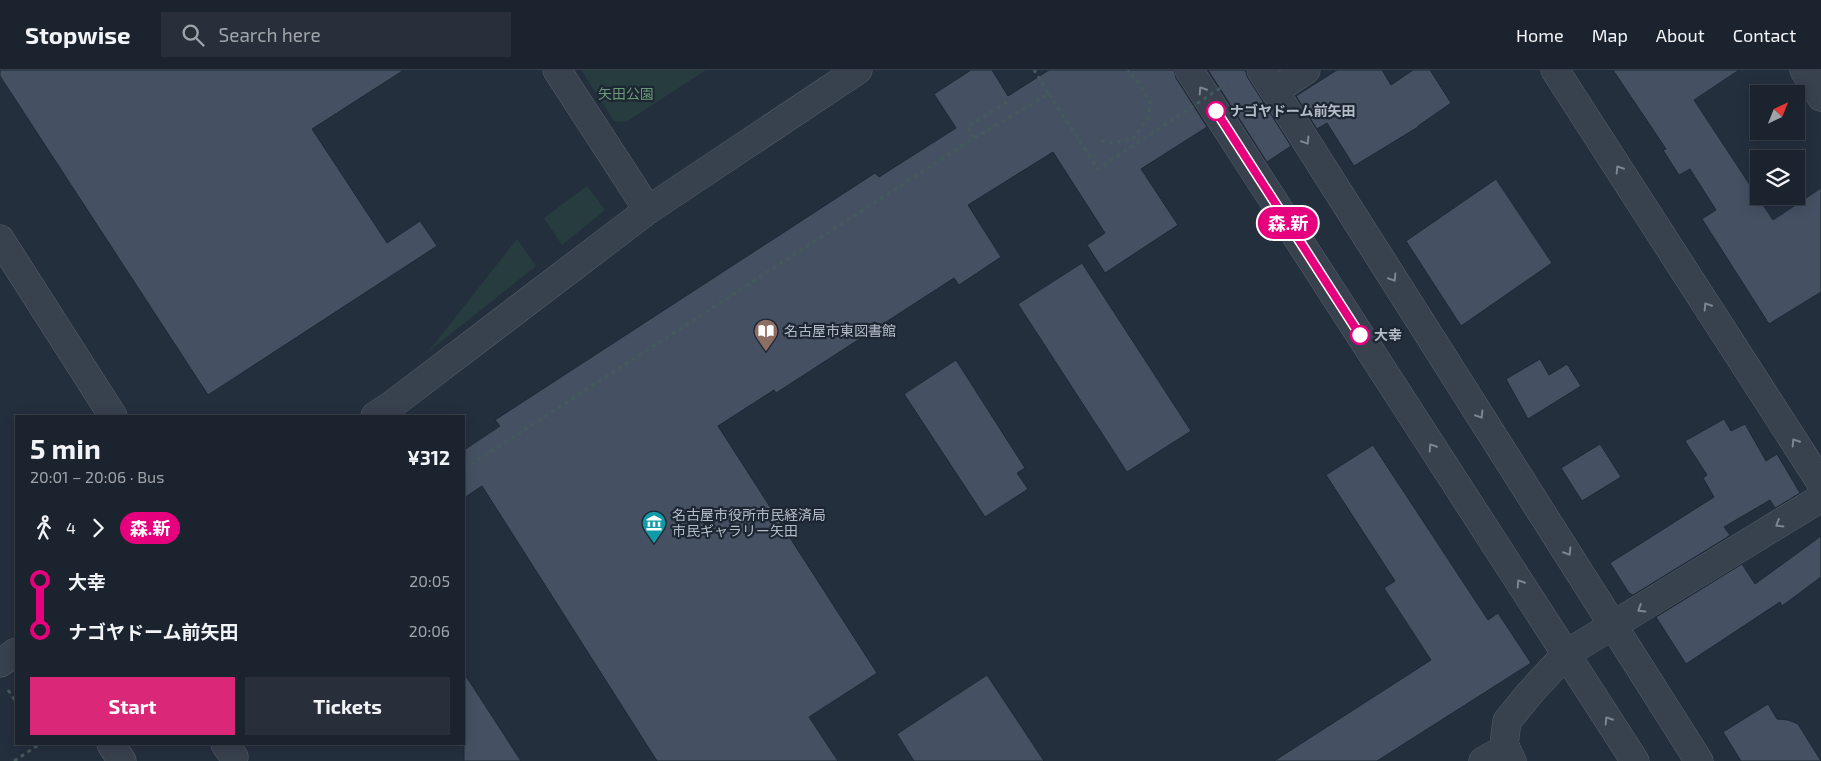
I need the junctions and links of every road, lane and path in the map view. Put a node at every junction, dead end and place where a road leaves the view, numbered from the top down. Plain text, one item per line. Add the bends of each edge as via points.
1 (556, 70) edge
2 (858, 70) edge
3 (1034, 70) edge
4 (1128, 70) edge
5 (1189, 70) edge
6 (1306, 70) edge
7 (1555, 70) edge
8 (1804, 70) edge
9 (1268, 81) edge
10 (1225, 85) dead end
11 (1049, 94) junction
12 (1821, 97) edge
13 (1009, 101) dead end
14 (974, 138) junction
15 (1101, 142) dead end
16 (648, 210) junction
17 (0, 239) edge
18 (112, 415) edge
19 (376, 415) edge
20 (465, 468) edge
21 (1821, 483) edge
22 (1821, 498) edge
23 (1614, 626) junction
24 (15, 653) edge
25 (1566, 654) junction
26 (0, 663) edge
27 (38, 745) edge
28 (112, 745) edge
29 (1500, 757) edge
30 (14, 761) edge
31 (122, 761) edge
32 (1635, 761) edge
33 (1699, 761) edge

1 - 16 street
2 - 16 street
3 - 11 path
4 - 15 path via 1150,102 1148,118 1134,138
25 -> 5 street
6 - 9 street
21 -> 7 street
8 - 12 street
9 -> 23 street
10 - 11 path, bridge via 1098,169
11 - 14 path
13 - 14 path via 967,127
14 - 20 path
16 - 19 street
17 - 18 street
22 -> 23 street
23 - 25 street
23 - 33 street
24 - 26 street
25 - 29 street via 1507,721
32 -> 25 street
27 - 30 path
28 - 31 street

